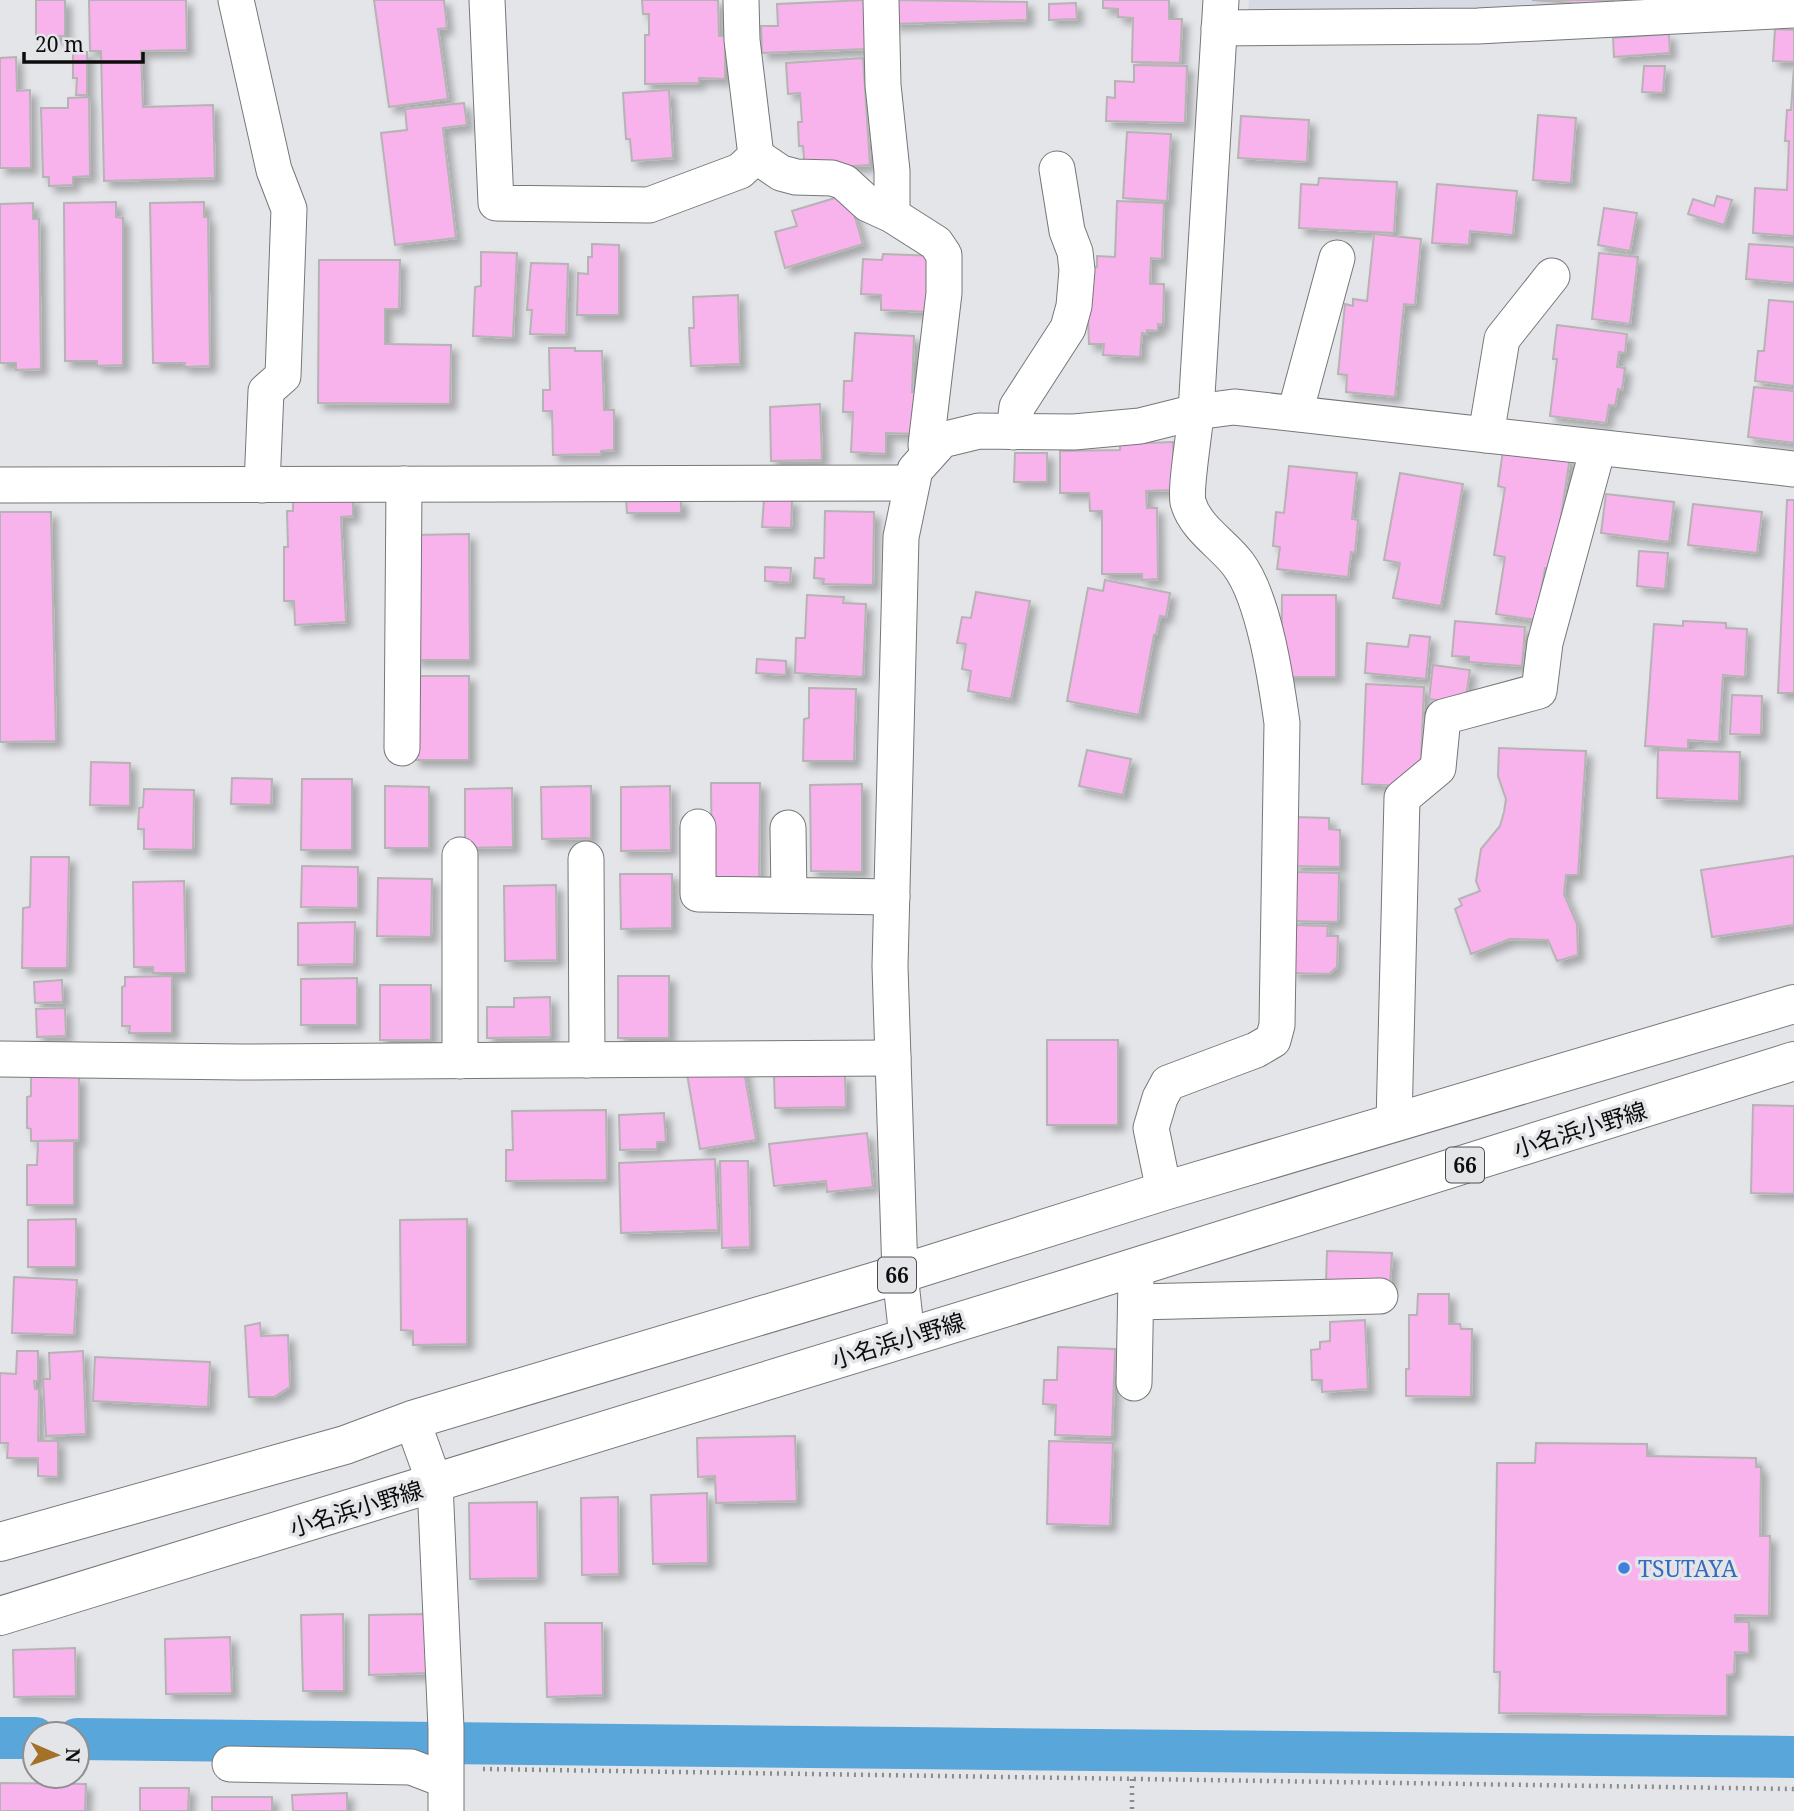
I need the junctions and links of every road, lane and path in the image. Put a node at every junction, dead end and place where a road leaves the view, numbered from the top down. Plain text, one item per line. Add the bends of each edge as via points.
1 (236, 0) edge
2 (487, 0) edge
3 (741, 0) edge
4 (881, 0) edge
5 (1794, 10) edge
6 (1220, 14) edge
7 (756, 156) junction
8 (1057, 169) dead end
9 (892, 215) junction
10 (1337, 258) dead end
11 (1552, 275) dead end
12 (1196, 412) junction
13 (1295, 413) junction
14 (1014, 432) junction
15 (1486, 435) junction
16 (1598, 448) junction
17 (920, 469) junction
18 (1794, 469) edge
19 (404, 484) junction
20 (0, 485) edge
21 (262, 485) junction
22 (402, 748) dead end
23 (698, 827) dead end
24 (788, 828) dead end
25 (460, 855) dead end
26 (586, 859) dead end
27 (789, 895) junction
28 (892, 897) junction
29 (1794, 1004) edge
30 (893, 1058) junction
31 (0, 1059) edge
32 (587, 1060) junction
33 (460, 1061) junction
34 (1794, 1061) edge
35 (1394, 1123) junction
36 (1164, 1191) junction
37 (900, 1274) junction
38 (1136, 1285) junction
39 (1380, 1296) dead end
40 (907, 1337) junction
41 (1134, 1383) dead end
42 (412, 1420) junction
43 (435, 1484) junction
44 (0, 1542) edge
45 (0, 1616) edge
46 (230, 1764) dead end
47 (445, 1768) edge
48 (1132, 1779) junction
49 (1794, 1789) edge
50 (1132, 1811) edge

1 - 21 street via 274,170 289,209 283,376 266,391
2 - 7 street via 496,203 649,205 740,171
3 - 7 street
4 - 9 street
5 - 6 street via 1478,26
6 - 12 street
7 - 9 street via 781,173 844,182 868,204
8 - 14 street via 1075,253 1074,306 1068,328 1017,407
9 - 17 street via 936,243 944,255 944,293
10 - 13 street
11 - 15 street via 1502,339
12 - 13 street via 1234,407
12 - 14 street via 1140,426
12 - 36 street via 1187,499 1193,514 1238,563 1251,587 1282,723 1277,1025 1273,1040 1256,1050 1168,1083 1151,1128
13 - 15 street
14 - 17 street via 978,431 942,440
15 - 16 street
16 - 18 street
16 - 35 street via 1545,643 1539,691 1443,717 1438,768 1402,797
17 - 19 street
17 - 28 street via 901,537
19 - 21 street
19 - 22 street
20 - 21 street
23 - 27 street via 698,894
24 - 27 street
25 - 33 street
26 - 32 street
27 - 28 street
28 - 30 street
29 - 35 main road, 66
30 - 32 street
30 - 37 street
31 - 33 street
32 - 33 street
34 - 38 main road, 小名浜小野線 / 66
35 - 36 main road, 66
36 - 37 main road, 66
37 - 40 street
37 - 42 main road, 66
38 - 39 street
38 - 40 main road, 小名浜小野線 / 66
38 - 41 street
40 - 43 main road, 小名浜小野線 / 66
42 - 43 street
42 - 44 main road, 66 via 345,1445
43 - 45 main road, 小名浜小野線 / 66
43 - 47 street
46 - 47 street
47 - 48 path
48 - 49 path
48 - 50 path

